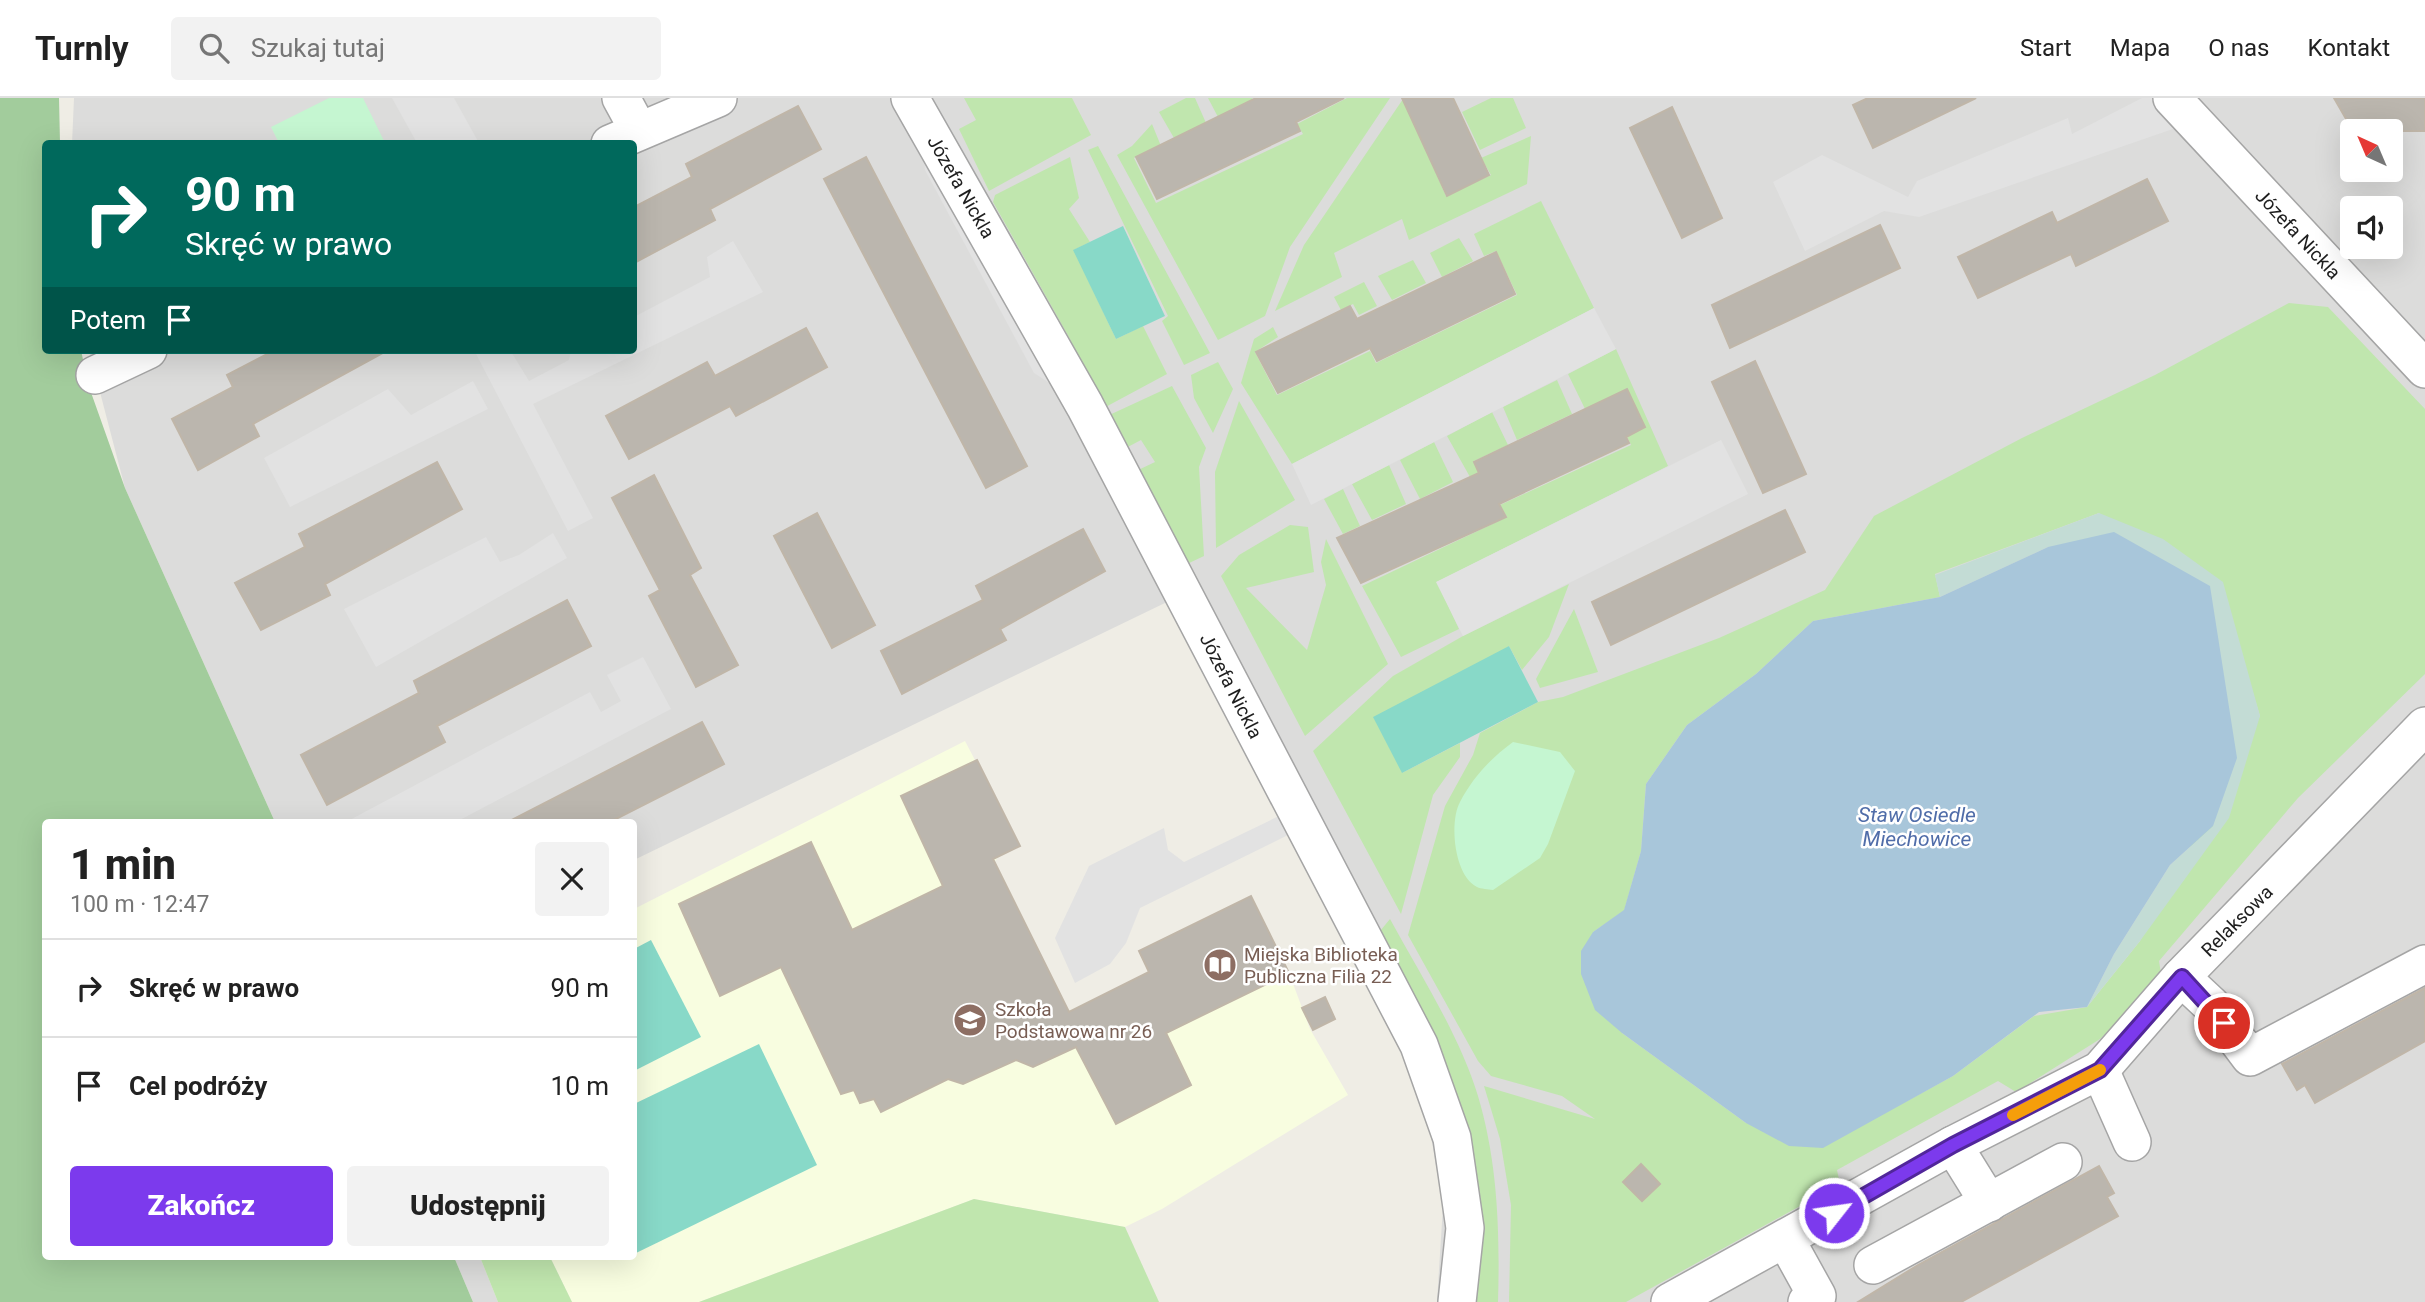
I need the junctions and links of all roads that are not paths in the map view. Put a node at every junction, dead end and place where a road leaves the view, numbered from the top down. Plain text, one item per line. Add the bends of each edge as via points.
1 (621, 98) edge
2 (718, 98) edge
3 (911, 98) edge
4 (2172, 98) edge
5 (624, 137) edge
6 (139, 354) edge
7 (2425, 369) edge
8 (94, 375) dead end
9 (2425, 726) edge
10 (2425, 964) edge
11 (2182, 977) junction
12 (2100, 1070) junction
13 (2132, 1142) dead end
14 (1953, 1145) junction
15 (2063, 1162) dead end
16 (1989, 1203) junction
17 (1786, 1240) junction
18 (1873, 1265) dead end
19 (1457, 1302) edge
20 (1670, 1302) edge
21 (1807, 1302) edge

1 - 5 street
2 - 5 street
3 - 19 street, Józefa Nickla via 1091,417 1419,1045 1452,1138 1465,1228
4 - 7 street, Józefa Nickla
6 - 8 street
9 - 11 street, Relaksowa
10 - 11 street via 2250,1056
11 - 12 street, Relaksowa
12 - 13 street
12 - 14 street, Relaksowa
14 - 16 street
14 - 17 street, Relaksowa
15 - 16 street
16 - 18 street
17 - 20 street, Relaksowa
17 - 21 street via 1817,1296

